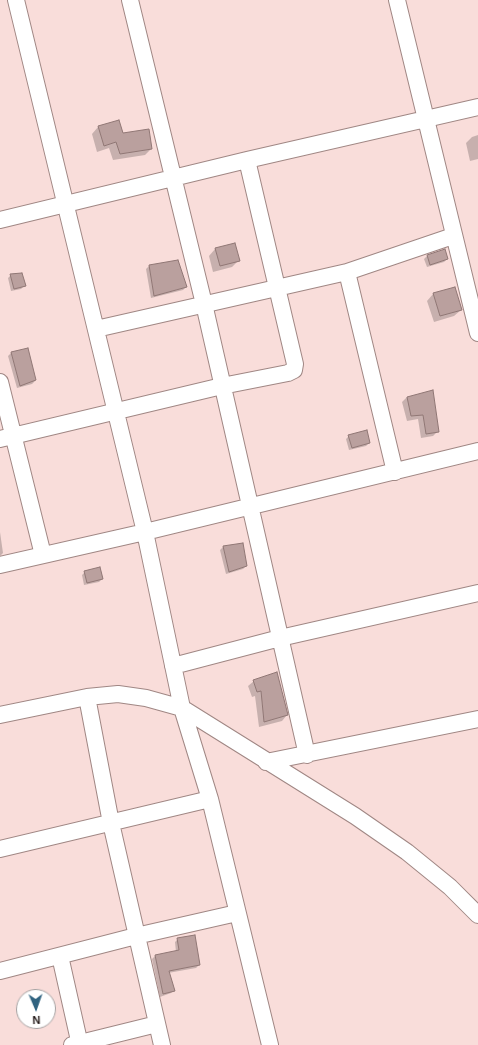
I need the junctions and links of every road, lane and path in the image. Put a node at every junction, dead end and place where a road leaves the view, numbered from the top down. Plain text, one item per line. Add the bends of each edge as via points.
1 (16, 0) edge
2 (130, 0) edge
3 (397, 0) edge
4 (478, 107) edge
5 (427, 119) junction
6 (247, 160) junction
7 (174, 178) junction
8 (65, 205) junction
9 (0, 220) edge
10 (453, 236) junction
11 (347, 272) junction
12 (278, 287) junction
13 (204, 304) junction
14 (96, 329) junction
15 (478, 333) edge
16 (0, 382) edge
17 (222, 386) junction
18 (116, 411) junction
19 (7, 437) edge
20 (478, 451) edge
21 (396, 472) junction
22 (250, 506) junction
23 (145, 532) junction
24 (43, 555) junction
25 (0, 565) edge
26 (478, 593) edge
27 (280, 638) junction
28 (173, 666) junction
29 (87, 697) junction
30 (182, 708) junction
31 (0, 715) edge
32 (478, 719) edge
33 (307, 754) junction
34 (266, 762) junction
35 (210, 799) junction
36 (111, 823) junction
37 (0, 849) edge
38 (238, 913) junction
39 (478, 916) edge
40 (136, 936) junction
41 (60, 956) junction
42 (0, 971) edge
43 (157, 1024) junction
44 (77, 1044) edge
45 (162, 1045) edge
46 (270, 1045) edge

1 - 8 street
2 - 7 street
3 - 5 street
4 - 5 street
5 - 6 street
5 - 10 street
6 - 7 street
6 - 12 street
7 - 8 street
7 - 13 street
8 - 9 street
8 - 14 street
10 - 11 street
10 - 15 street
11 - 12 street
11 - 21 street
12 - 13 street
12 - 17 street via 295,364 294,370
13 - 14 street
13 - 17 street
14 - 18 street
16 - 19 street
17 - 18 street
17 - 22 street
18 - 19 street
18 - 23 street
19 - 24 street
20 - 21 street
21 - 22 street
22 - 23 street
22 - 27 street
23 - 24 street
23 - 28 street
24 - 25 street
26 - 27 street
27 - 28 street
27 - 33 street
28 - 30 street
29 - 30 street via 118,694 146,698
29 - 31 street
29 - 36 street
30 - 34 street
30 - 35 street
32 - 33 street
33 - 34 street
34 - 39 street via 355,816 407,852 450,887
35 - 36 street
35 - 38 street
36 - 37 street
36 - 40 street
38 - 40 street
38 - 46 street
40 - 41 street
40 - 43 street
41 - 42 street
41 - 44 street
43 - 44 street
43 - 45 street

